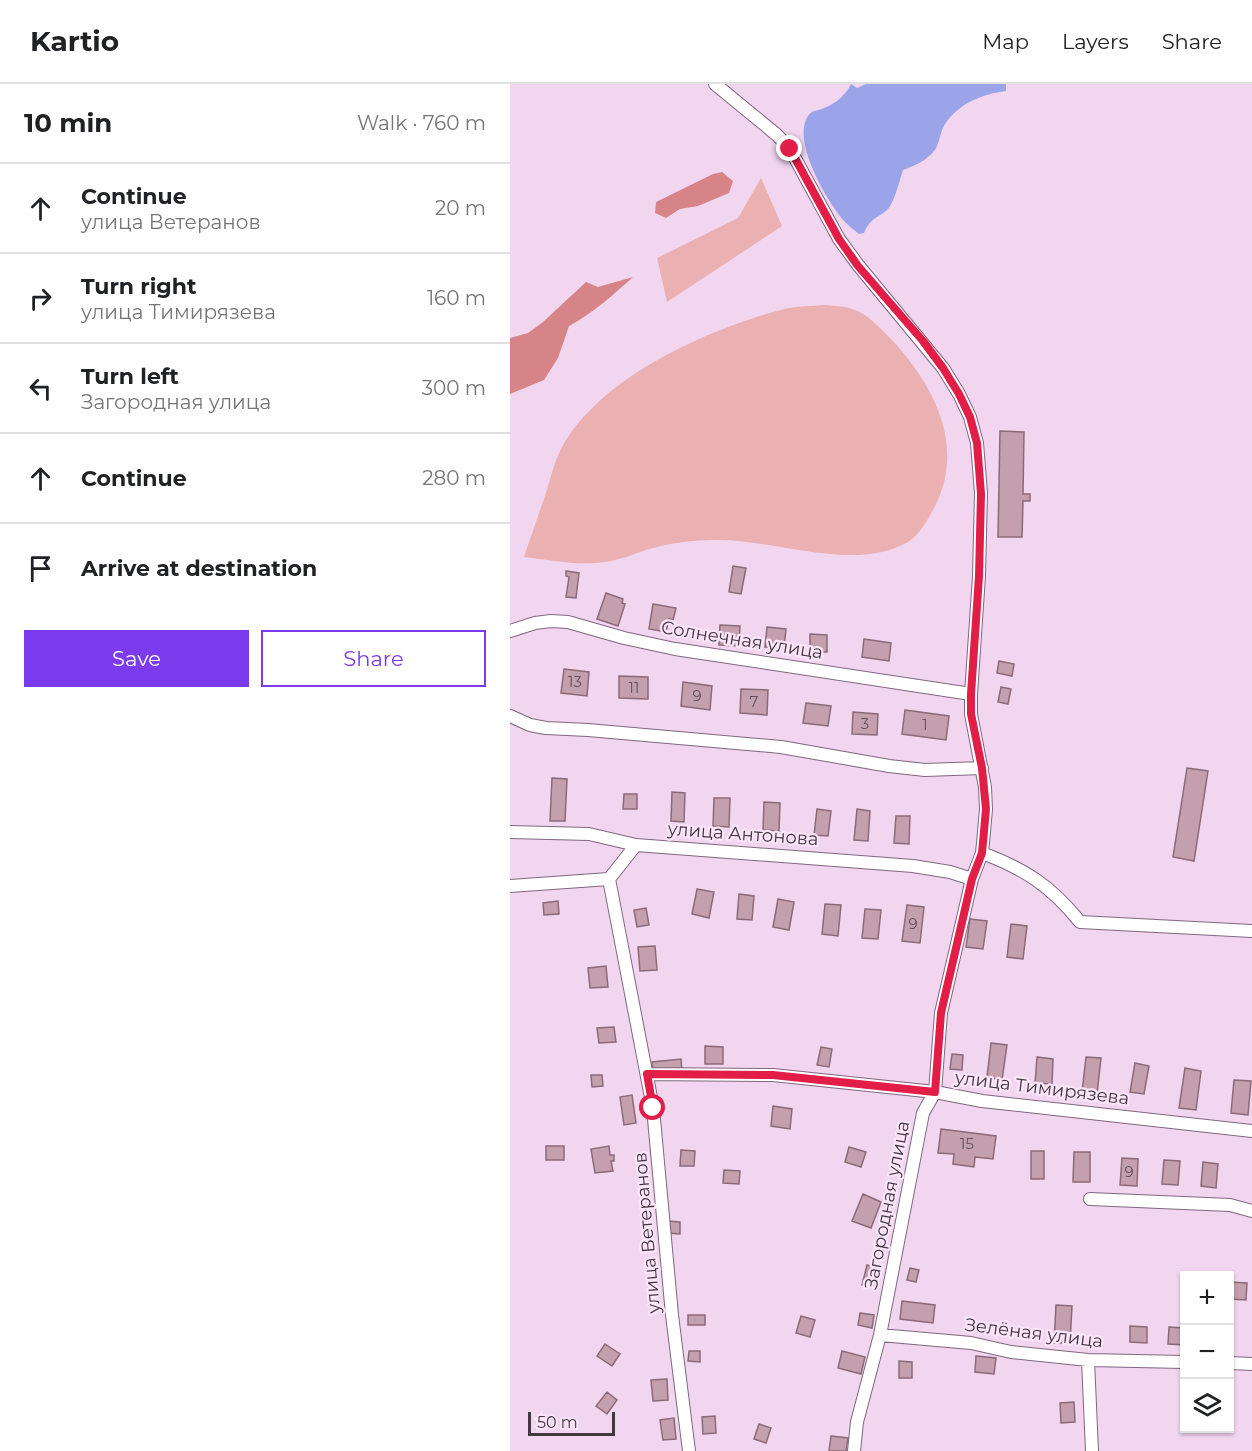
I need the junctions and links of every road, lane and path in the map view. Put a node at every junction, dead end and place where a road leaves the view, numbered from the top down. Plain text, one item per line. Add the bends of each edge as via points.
1 (715, 84) edge
2 (510, 631) edge
3 (971, 694) junction
4 (510, 716) edge
5 (982, 768) junction
6 (510, 832) edge
7 (636, 845) junction
8 (982, 853) junction
9 (609, 879) junction
10 (972, 879) junction
11 (510, 886) edge
12 (1252, 931) edge
13 (647, 1074) junction
14 (935, 1092) junction
15 (1252, 1131) edge
16 (1090, 1199) dead end
17 (1252, 1211) edge
18 (880, 1335) junction
19 (1088, 1360) junction
20 (1180, 1362) edge
21 (1234, 1363) edge
22 (1252, 1364) edge
23 (689, 1451) edge
24 (854, 1451) edge
25 (1092, 1451) edge

1 - 3 street, Загородная улица via 790,149 846,248 943,368 970,417 980,468 979,576
2 - 3 street, Солнечная улица via 535,623 568,622 675,649
3 - 5 street, Загородная улица
4 - 5 street via 546,728 781,747 925,770
5 - 8 street, Загородная улица via 986,809
6 - 7 street, улица Антонова via 589,834
7 - 9 street
7 - 10 street, улица Антонова via 913,866
8 - 10 street, Загородная улица
8 - 12 street via 1040,882 1061,898 1080,922
9 - 11 street
9 - 13 street, улица Ветеранов
10 - 14 street, Загородная улица via 941,1013
13 - 14 street, улица Тимирязева via 773,1075
13 - 23 street, улица Ветеранов
14 - 15 street, улица Тимирязева via 982,1101
14 - 18 street, Загородная улица via 924,1113
16 - 17 street via 1230,1205
18 - 19 street, Зелёная улица
18 - 24 street, Загородная улица via 857,1422
19 - 20 street, Зелёная улица
19 - 25 street
21 - 22 street

